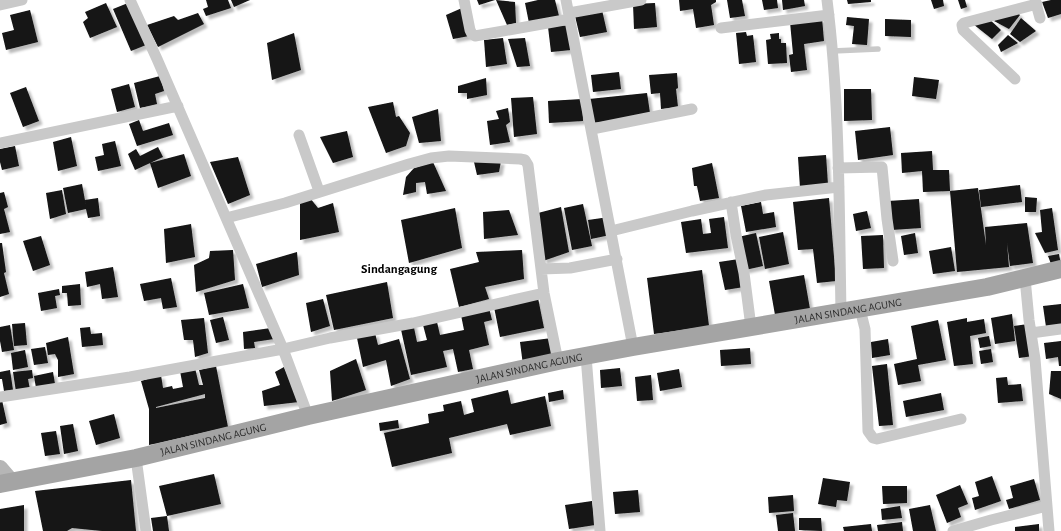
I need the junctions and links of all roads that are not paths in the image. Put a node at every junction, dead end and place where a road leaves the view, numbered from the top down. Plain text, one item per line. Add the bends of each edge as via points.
1 (22, 0) edge
2 (130, 0) edge
3 (464, 0) edge
4 (566, 0) edge
5 (641, 0) edge
6 (827, 0) edge
7 (1036, 2) edge
8 (0, 5) edge
9 (829, 15) junction
10 (570, 16) junction
11 (1040, 18) dead end
12 (721, 28) dead end
13 (878, 50) dead end
14 (833, 51) junction
15 (1015, 79) dead end
16 (178, 106) junction
17 (692, 109) dead end
18 (592, 129) junction
19 (299, 135) dead end
20 (0, 144) edge
21 (838, 168) junction
22 (839, 187) junction
23 (319, 191) junction
24 (731, 202) junction
25 (226, 218) junction
26 (611, 231) junction
27 (616, 259) junction
28 (893, 261) dead end
29 (540, 269) junction
30 (1061, 269) edge
31 (1024, 278) junction
32 (544, 293) junction
33 (860, 309) junction
34 (841, 312) junction
35 (751, 327) junction
36 (1061, 329) edge
37 (1032, 333) junction
38 (633, 347) junction
39 (283, 349) junction
40 (586, 356) junction
41 (558, 361) junction
42 (0, 397) edge
43 (308, 416) junction
44 (961, 419) dead end
45 (136, 458) junction
46 (0, 468) edge
47 (6, 483) edge
48 (1047, 506) junction
49 (146, 531) edge
50 (600, 531) edge
51 (953, 531) edge
52 (1049, 531) edge

1 - 8 street
2 - 16 street
3 - 10 street via 470,30 475,36
4 - 10 street
5 - 10 street
6 - 9 street
7 - 11 street
7 - 15 street via 962,25 963,30
9 - 12 street
9 - 14 street
10 - 18 street
13 - 14 lane
14 - 21 street
16 - 20 street
16 - 25 street
17 - 18 street
18 - 26 street
19 - 23 street
21 - 22 street
21 - 28 street via 882,167
22 - 24 street via 766,195
22 - 34 street
23 - 25 street via 285,203
23 - 29 street via 431,158 449,156 525,160 528,165
24 - 26 street
24 - 35 street
25 - 39 street
26 - 27 street
27 - 29 street via 570,268
27 - 38 street
29 - 32 street
30 - 31 main road, JALAN SINDANG AGUNG
31 - 33 main road, JALAN SINDANG AGUNG
31 - 37 street
32 - 39 street
32 - 41 street
33 - 34 main road, JALAN SINDANG AGUNG
33 - 44 street via 865,329 868,431 871,436 877,439
34 - 35 main road, JALAN SINDANG AGUNG
35 - 38 main road, JALAN SINDANG AGUNG
36 - 37 street
37 - 48 street
38 - 40 main road, JALAN SINDANG AGUNG
39 - 42 street via 130,377
39 - 43 street
40 - 41 main road, JALAN SINDANG AGUNG
40 - 50 street
41 - 43 main road, JALAN SINDANG AGUNG
43 - 45 main road, JALAN SINDANG AGUNG
45 - 47 main road, JALAN SINDANG AGUNG
45 - 49 street
46 - 47 street
48 - 51 street
48 - 52 street

